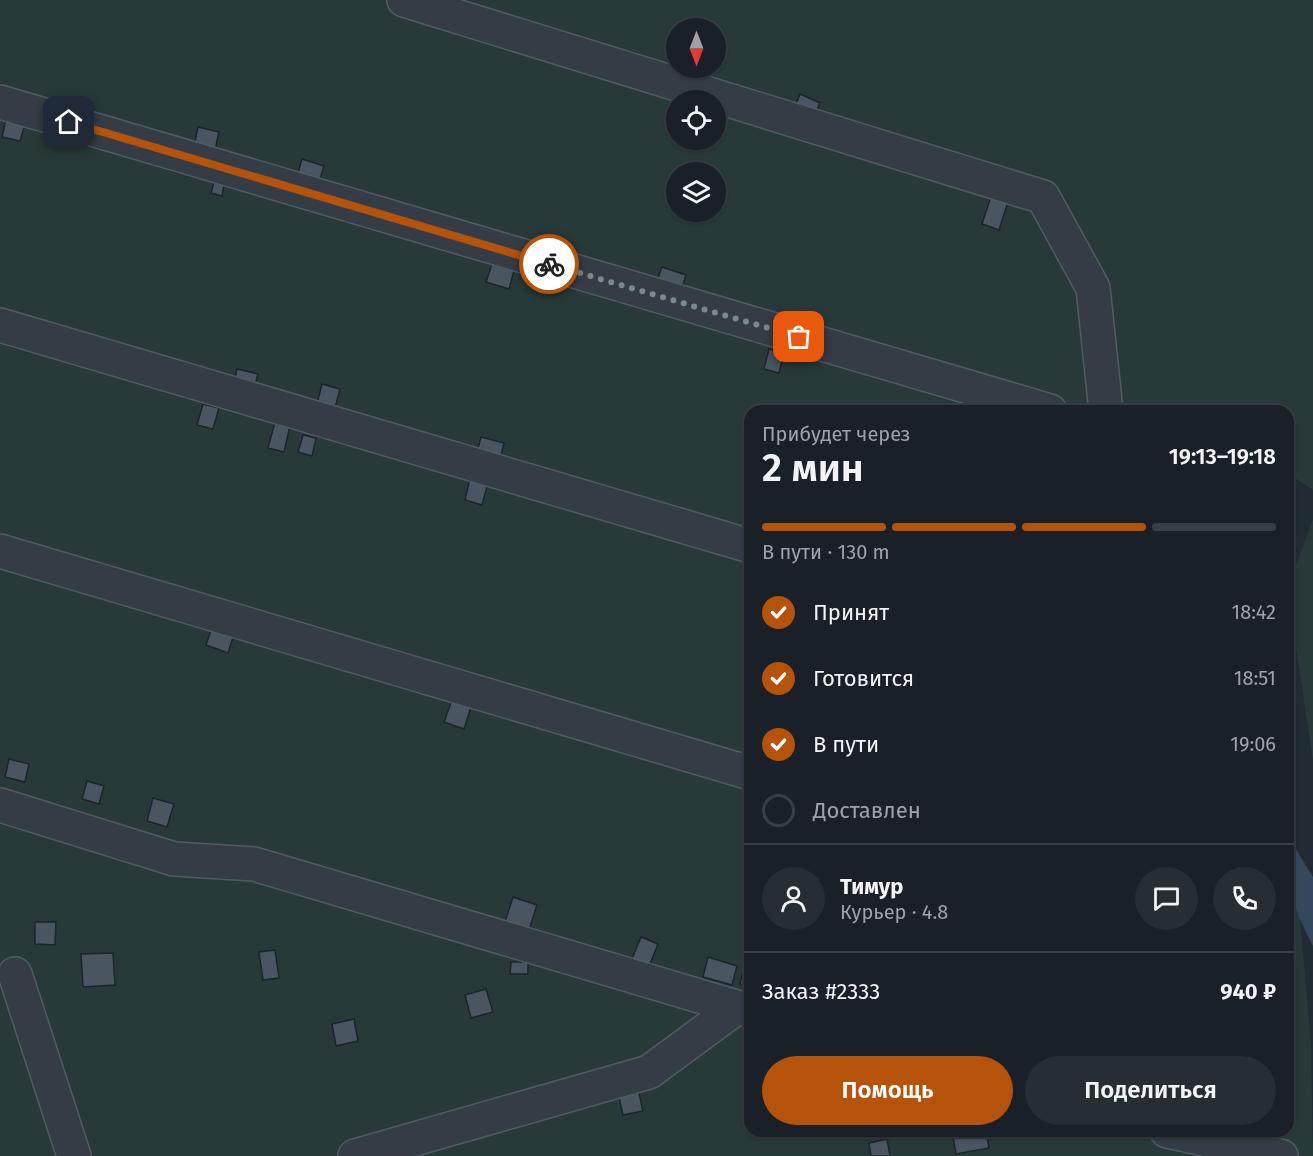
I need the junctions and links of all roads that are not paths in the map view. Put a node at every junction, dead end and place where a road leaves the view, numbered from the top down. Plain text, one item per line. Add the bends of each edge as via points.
1 (404, 0) edge
2 (0, 102) edge
3 (0, 325) edge
4 (1030, 405) edge
5 (1105, 405) edge
6 (744, 544) edge
7 (0, 551) edge
8 (744, 771) edge
9 (0, 805) edge
10 (15, 974) dead end
11 (743, 1010) edge
12 (1214, 1137) edge
13 (74, 1156) edge
14 (355, 1156) edge
15 (1281, 1156) edge

1 - 5 lane via 1043,197 1093,288
2 - 4 lane
3 - 6 lane
7 - 8 lane
9 - 11 lane via 174,859 254,864
10 - 13 lane
11 - 14 lane via 649,1072
12 - 15 lane

